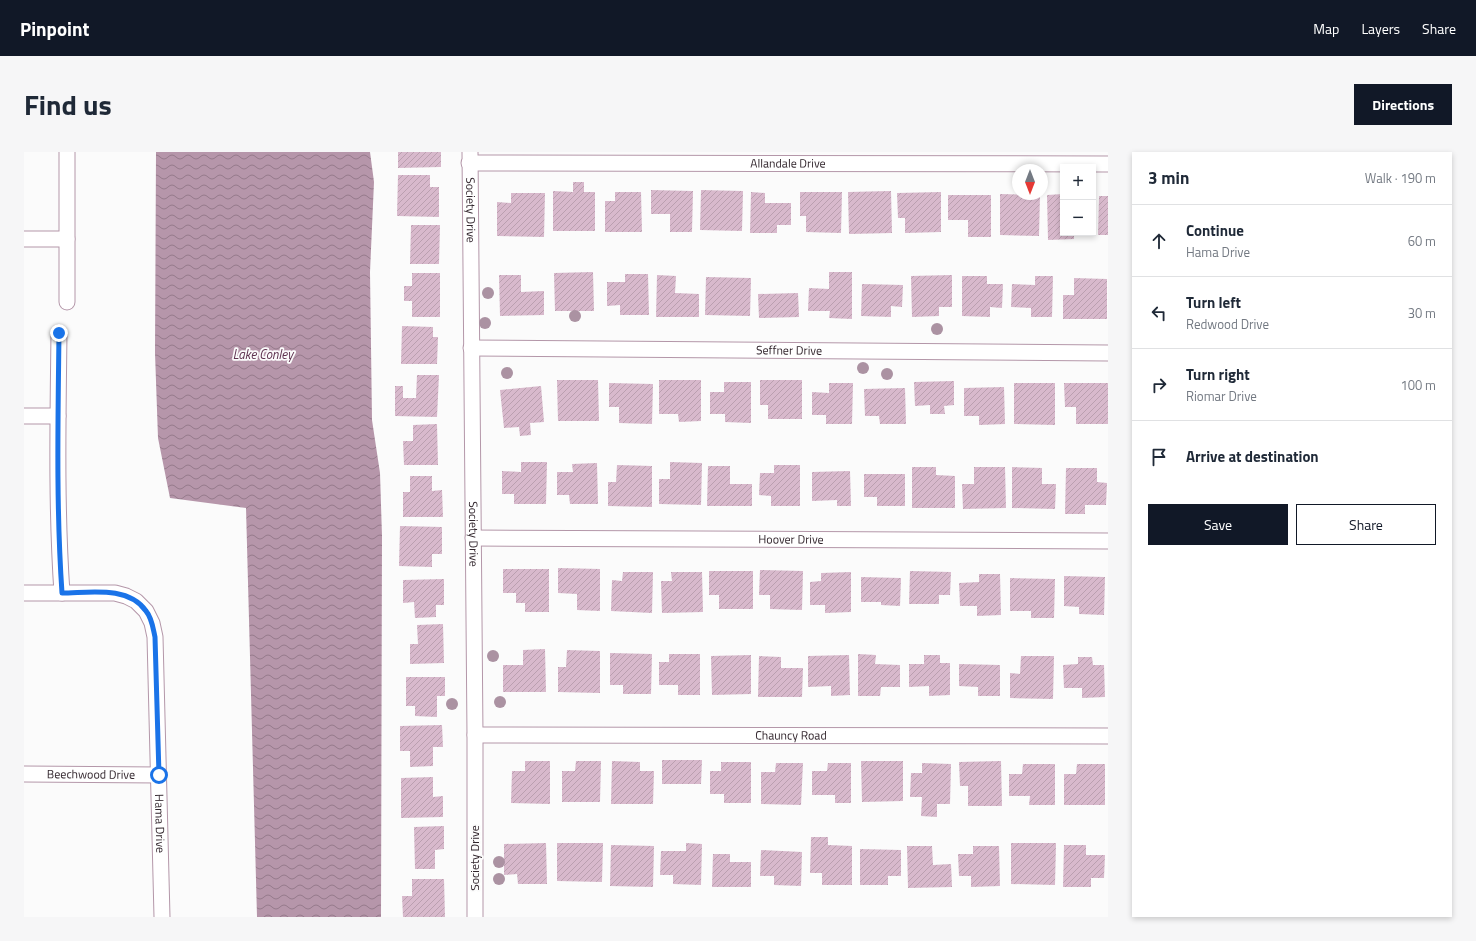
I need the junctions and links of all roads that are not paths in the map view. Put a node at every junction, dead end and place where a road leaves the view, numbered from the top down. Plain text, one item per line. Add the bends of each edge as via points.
1 (67, 152) edge
2 (469, 157) edge
3 (1108, 164) edge
4 (24, 239) edge
5 (67, 239) junction
6 (67, 302) dead end
7 (59, 333) dead end
8 (471, 348) junction
9 (1108, 352) edge
10 (24, 416) edge
11 (58, 416) junction
12 (473, 538) junction
13 (1108, 541) edge
14 (24, 593) edge
15 (62, 593) junction
16 (475, 734) junction
17 (1108, 736) edge
18 (24, 774) edge
19 (159, 775) junction
20 (162, 917) edge
21 (475, 917) edge

1 - 5 street
2 - 3 street, Allandale Drive
2 - 8 street, Society Drive
4 - 5 street
5 - 6 street
7 - 11 street
8 - 9 street, Seffner Drive
8 - 12 street, Society Drive
10 - 11 street
11 - 15 street via 59,553
12 - 13 street, Hoover Drive
12 - 16 street, Society Drive
14 - 15 street
15 - 19 street, Hama Drive via 115,593 136,601 146,611 155,637
16 - 17 street, Chauncy Road
16 - 21 street, Society Drive
18 - 19 street, Beechwood Drive
19 - 20 street, Hama Drive

